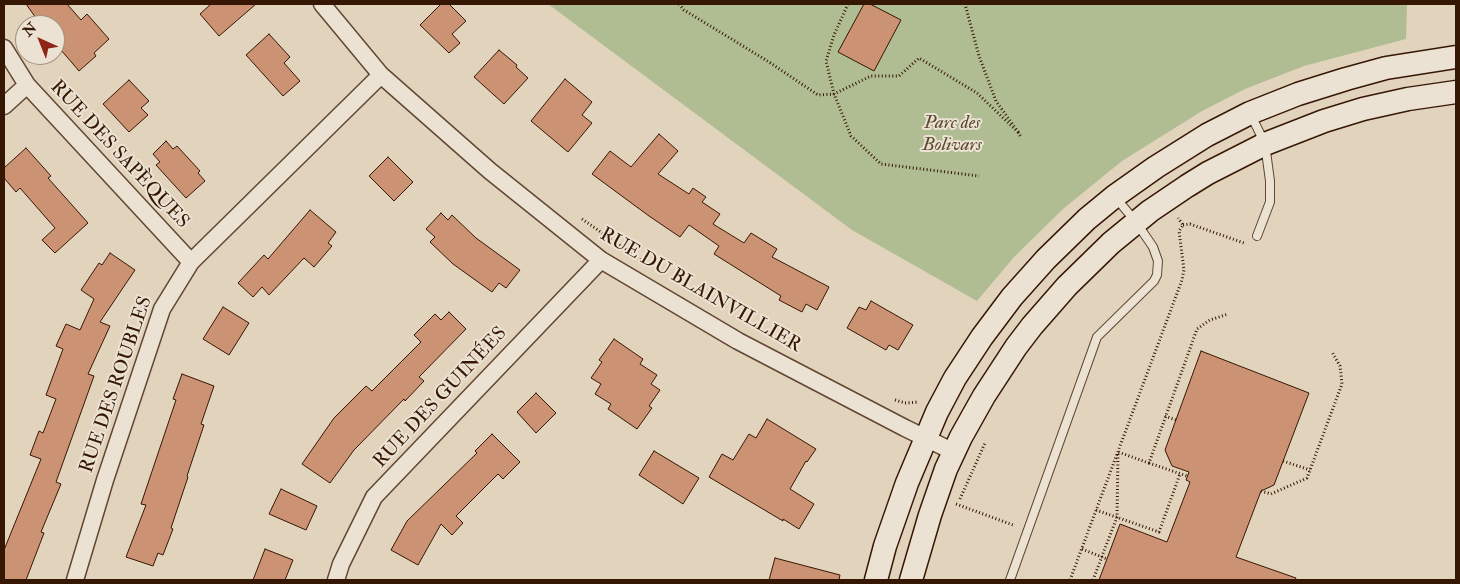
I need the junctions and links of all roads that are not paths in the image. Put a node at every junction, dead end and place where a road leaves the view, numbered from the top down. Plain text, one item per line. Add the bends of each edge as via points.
1 (322, 4) edge
2 (4, 48) edge
3 (1456, 57) edge
4 (381, 75) junction
5 (27, 85) junction
6 (1456, 92) edge
7 (4, 106) edge
8 (1250, 113) junction
9 (1265, 144) junction
10 (1115, 196) junction
11 (1136, 222) junction
12 (1257, 236) dead end
13 (600, 260) junction
14 (191, 262) junction
15 (925, 438) junction
16 (954, 452) junction
17 (75, 580) edge
18 (336, 580) edge
19 (876, 580) edge
20 (911, 580) edge
21 (1010, 580) edge

1 - 4 street, RUE DU BLAINVILLIER
2 - 5 street, RUE DES SAPÈQUES
3 - 8 street via 1346,79
4 - 13 street, RUE DU BLAINVILLIER via 490,172
4 - 14 street, RUE DES ROUBLES
5 - 7 street
5 - 14 street, RUE DES SAPÈQUES
6 - 9 street via 1363,109
8 - 9 lane
8 - 10 street via 1188,146
9 - 11 street via 1208,173
9 - 12 lane via 1270,194
10 - 11 lane
10 - 15 street via 1046,259 998,316 955,378
11 - 16 street via 1067,286 1032,326 984,396
11 - 21 lane via 1157,256 1157,274 1154,281 1097,337
13 - 15 street, RUE DU BLAINVILLIER via 738,341
13 - 18 street, RUE DES GUINÉES via 374,497
14 - 17 street, RUE DES ROUBLES via 162,309
15 - 16 street, RUE DU BLAINVILLIER
15 - 19 street via 885,546
16 - 20 street via 930,515

